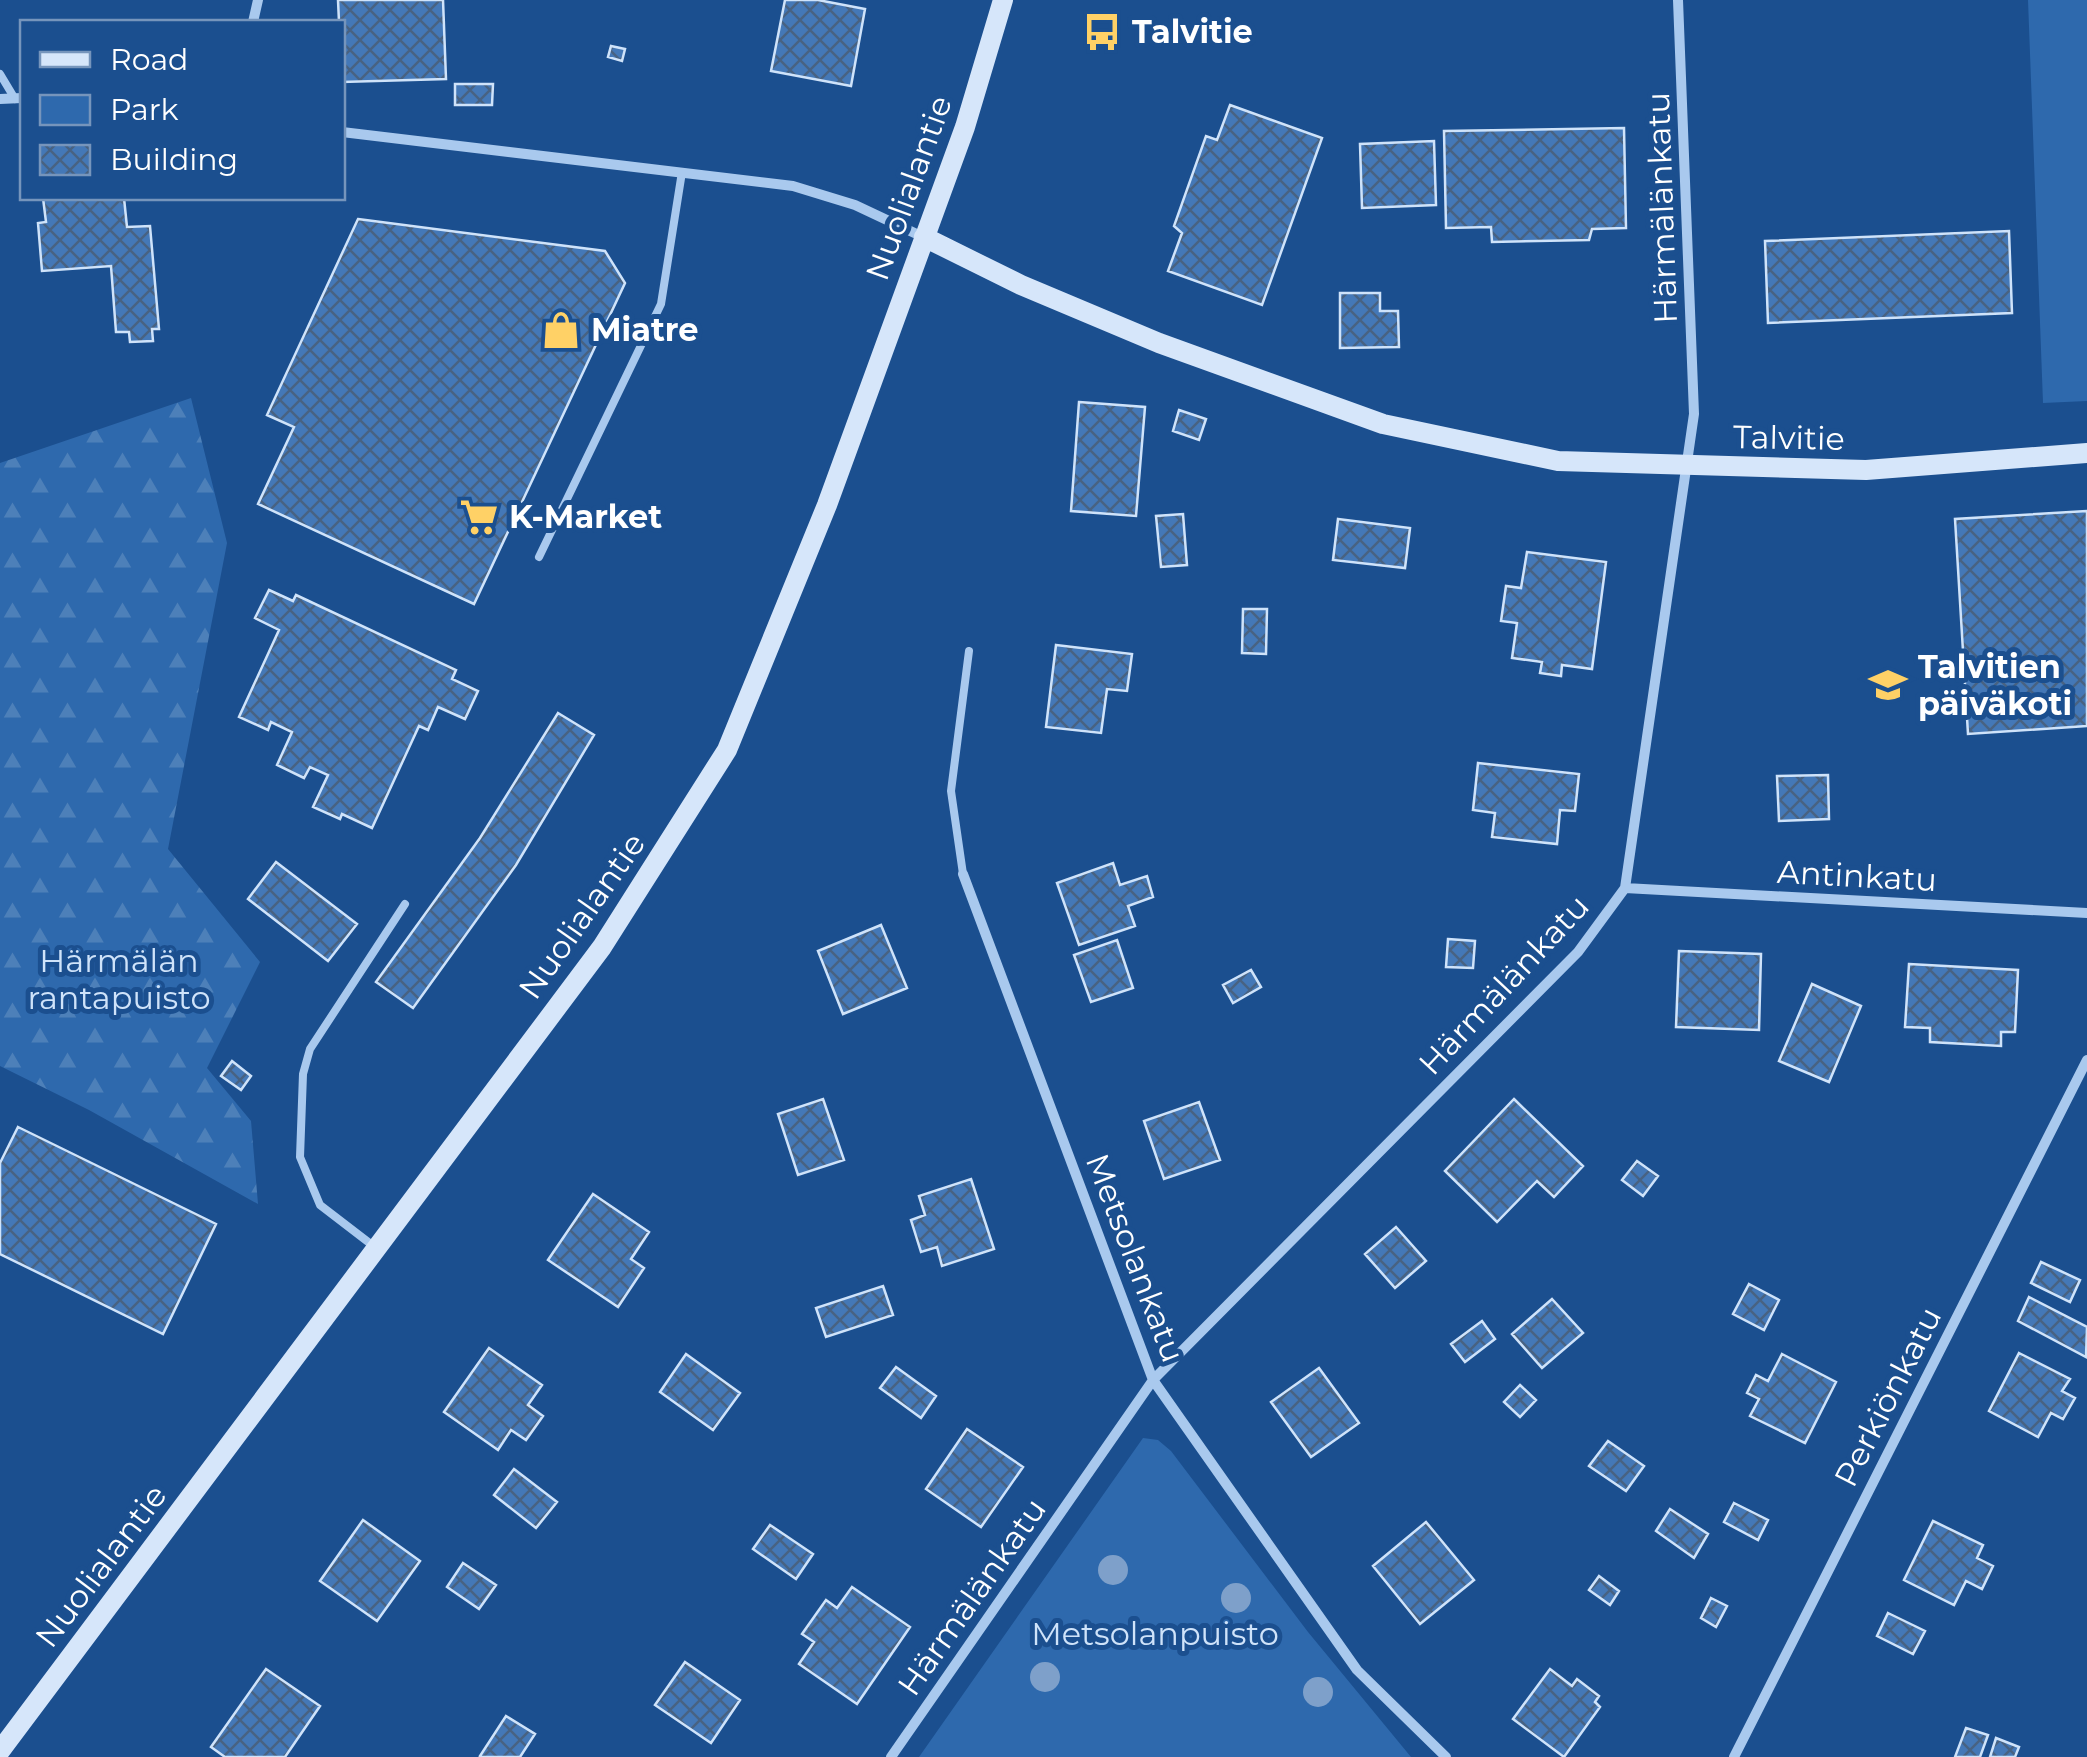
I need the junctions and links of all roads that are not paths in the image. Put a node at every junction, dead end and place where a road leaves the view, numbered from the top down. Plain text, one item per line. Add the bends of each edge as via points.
1 (1004, 0) edge
2 (1678, 0) edge
3 (0, 74) edge
4 (0, 99) edge
5 (19, 99) edge
6 (345, 132) edge
7 (682, 172) junction
8 (924, 237) junction
9 (2087, 453) edge
10 (1685, 467) junction
11 (539, 557) dead end
12 (969, 650) dead end
13 (963, 874) joint
14 (1625, 888) junction
15 (405, 904) dead end
16 (2087, 913) edge
17 (2087, 1060) edge
18 (376, 1248) junction
19 (1154, 1380) junction
20 (0, 1751) edge
21 (891, 1757) edge
22 (1446, 1757) edge
23 (1734, 1757) edge

1 - 8 street, Nuolialantie
2 - 10 street, Härmälänkatu via 1694,414
3 - 5 lane
4 - 5 street
6 - 7 street, Talvitie
7 - 8 street, Talvitie via 793,186
7 - 11 lane via 661,304
8 - 10 street, Talvitie via 1159,343 1384,424 1558,462
8 - 18 street, Nuolialantie via 727,750 602,947
9 - 10 street, Talvitie via 1866,470
10 - 14 street, Härmälänkatu
12 - 13 lane via 952,790
13 - 19 street, Metsolankatu
14 - 16 street, Antinkatu
14 - 19 street, Härmälänkatu via 1578,952
15 - 18 lane via 310,1048 302,1074 300,1157 320,1205
17 - 23 street, Perkiönkatu
18 - 20 street, Nuolialantie
19 - 21 street, Härmälänkatu
19 - 22 street, Metsolankatu via 1357,1670

